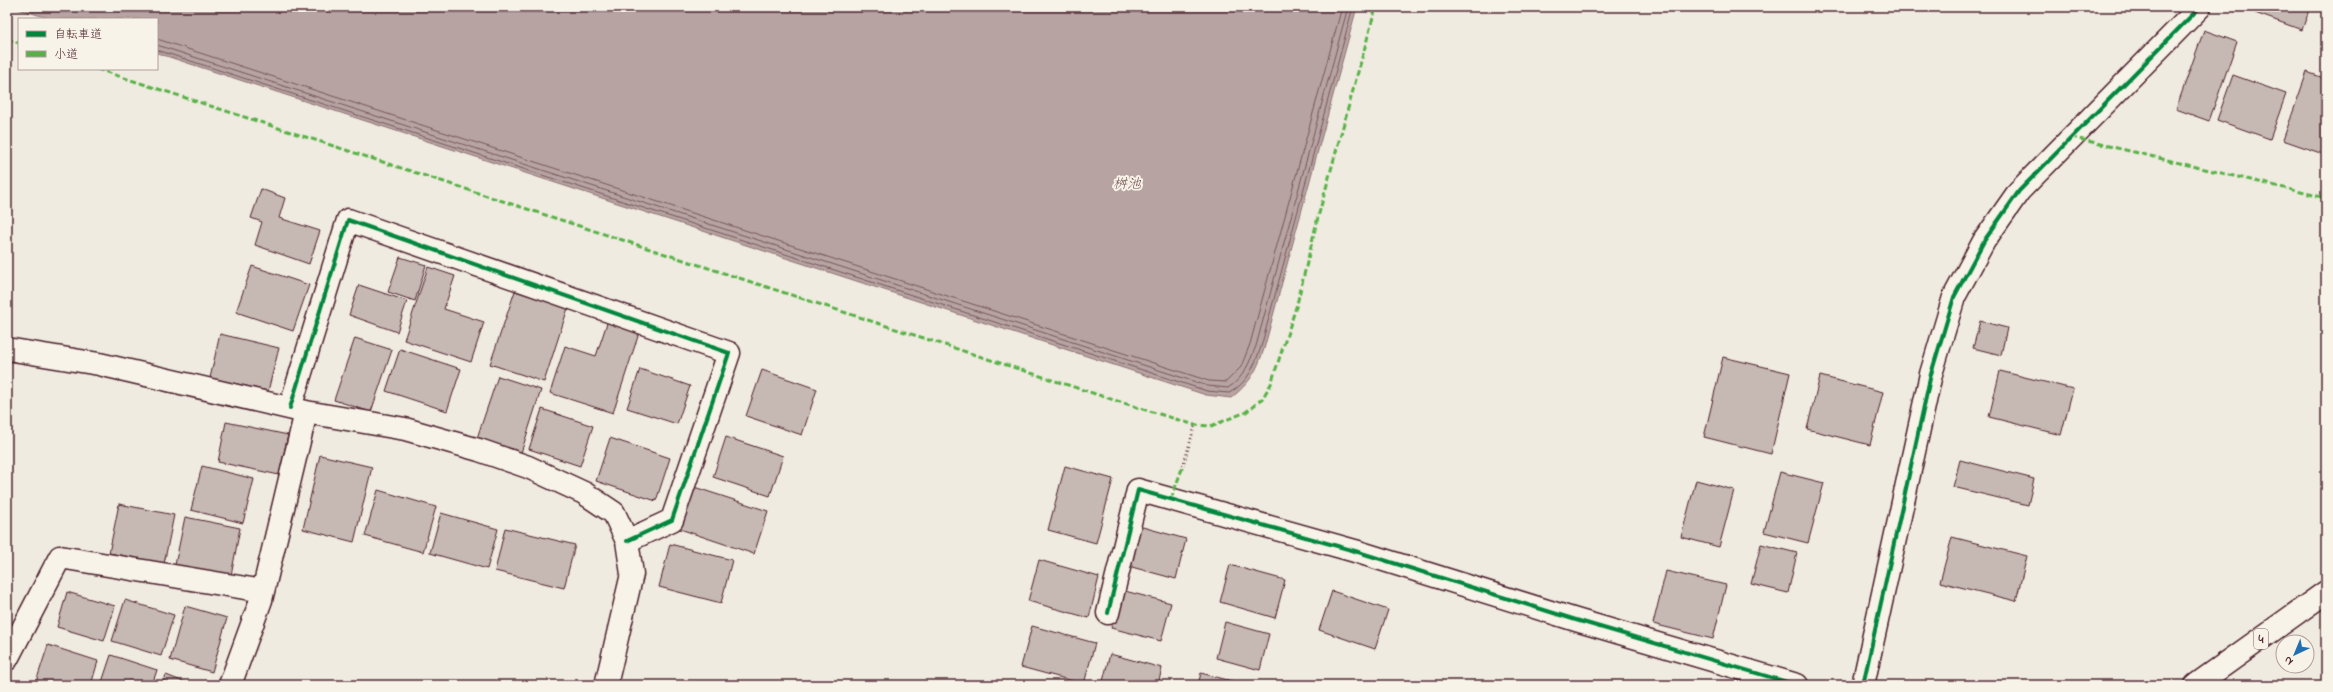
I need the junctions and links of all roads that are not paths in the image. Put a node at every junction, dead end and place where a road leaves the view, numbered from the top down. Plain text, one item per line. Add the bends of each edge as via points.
1 (2200, 7) edge
2 (7, 348) edge
3 (298, 410) junction
4 (627, 541) junction
5 (263, 591) junction
6 (2326, 592) edge
7 (1108, 613) dead end
8 (7, 659) edge
9 (230, 685) edge
10 (606, 685) edge
11 (1797, 685) edge
12 (1863, 685) edge
13 (2196, 685) edge

1 - 12 street via 2019,191 1984,241 1954,297 1931,374
2 - 3 street via 99,364
3 - 4 street via 405,429 528,467 584,493 614,513
3 - 4 street via 348,220 729,353 672,520
3 - 5 street
4 - 10 street via 632,574
5 - 8 street via 60,557
5 - 9 street
6 - 13 street, 4
7 - 11 street via 1138,490 1355,551

